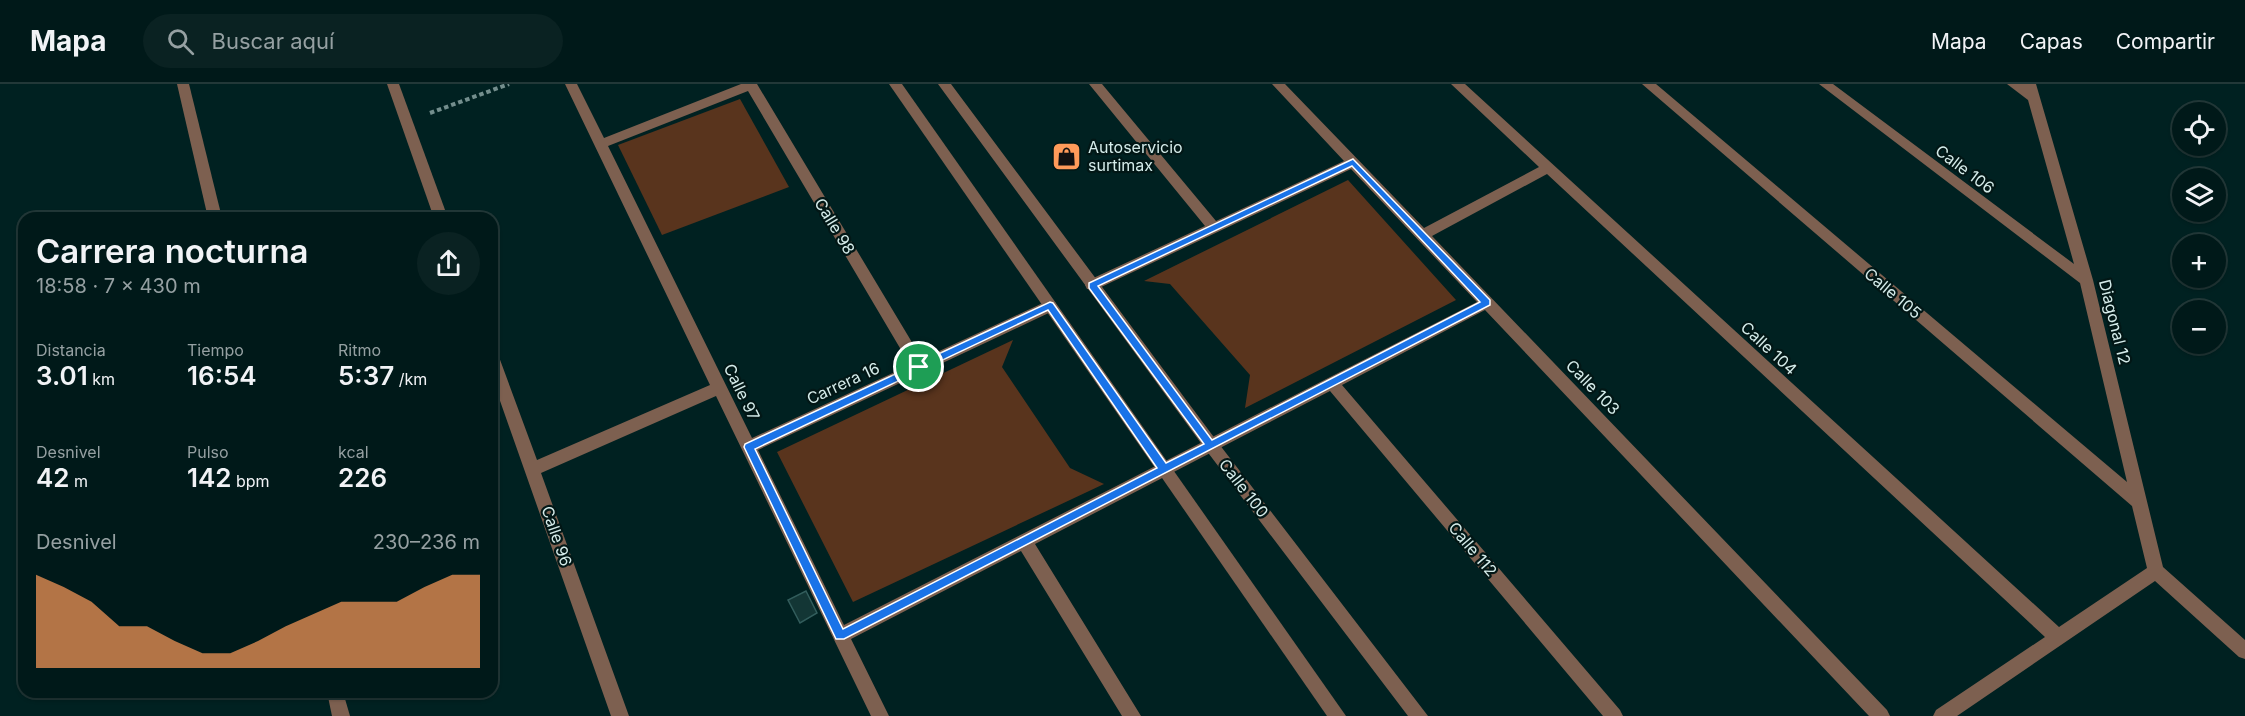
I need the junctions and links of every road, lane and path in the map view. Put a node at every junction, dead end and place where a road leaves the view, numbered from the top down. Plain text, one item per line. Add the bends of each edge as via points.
1 (183, 84) edge
2 (393, 84) edge
3 (509, 84) edge
4 (571, 84) edge
5 (896, 84) edge
6 (944, 84) edge
7 (1095, 84) edge
8 (1278, 84) edge
9 (1457, 84) edge
10 (1647, 84) edge
11 (1825, 84) edge
12 (2013, 84) edge
13 (751, 85) edge
14 (2032, 91) edge
15 (406, 121) junction
16 (600, 144) junction
17 (1353, 162) junction
18 (1548, 168) junction
19 (214, 212) edge
20 (439, 212) edge
21 (1214, 228) junction
22 (1422, 235) junction
23 (2086, 280) junction
24 (1092, 285) junction
25 (1487, 303) junction
26 (1050, 306) junction
27 (919, 367) junction
28 (498, 373) edge
29 (1332, 383) junction
30 (720, 387) junction
31 (1211, 445) junction
32 (749, 447) junction
33 (533, 469) junction
34 (1164, 469) junction
35 (2139, 502) junction
36 (1024, 541) junction
37 (2156, 572) junction
38 (840, 636) junction
39 (2057, 638) junction
40 (2245, 651) edge
41 (336, 698) edge
42 (341, 716) edge
43 (620, 716) edge
44 (879, 716) edge
45 (1132, 716) edge
46 (1336, 716) edge
47 (1419, 716) edge
48 (1614, 716) edge
49 (1881, 716) edge
50 (1942, 716) edge

1 - 19 street
2 - 15 street
3 - 15 path
4 - 16 street, Calle 97
5 - 26 street
6 - 24 street, Calle 100
7 - 21 street
8 - 17 street, Calle 103
9 - 18 street, Calle 104
10 - 35 street, Calle 105
11 - 23 street, Calle 106
12 - 14 street
13 - 16 street
13 - 27 street, Calle 98
14 - 23 street, Diagonal 12
15 - 20 street
16 - 30 street, Calle 97
17 - 21 street
17 - 22 street, Calle 103
18 - 22 street
18 - 39 street, Calle 104
21 - 24 street
22 - 25 street, Calle 103
23 - 35 street, Diagonal 12
24 - 31 street, Calle 100
25 - 29 street
25 - 49 street, Calle 103
26 - 27 street, Carrera 16
26 - 34 street
27 - 32 street, Carrera 16
28 - 33 street, Calle 96
29 - 31 street
29 - 48 street, Calle 112
30 - 32 street, Calle 97
30 - 33 street
31 - 34 street
31 - 47 street, Calle 100
32 - 38 street, Calle 97
33 - 43 street, Calle 96
34 - 36 street
34 - 46 street
35 - 37 street, Diagonal 12
36 - 38 street
36 - 45 street
37 - 39 street
37 - 40 street
38 - 44 street, Calle 97
39 - 50 street
41 - 42 street

